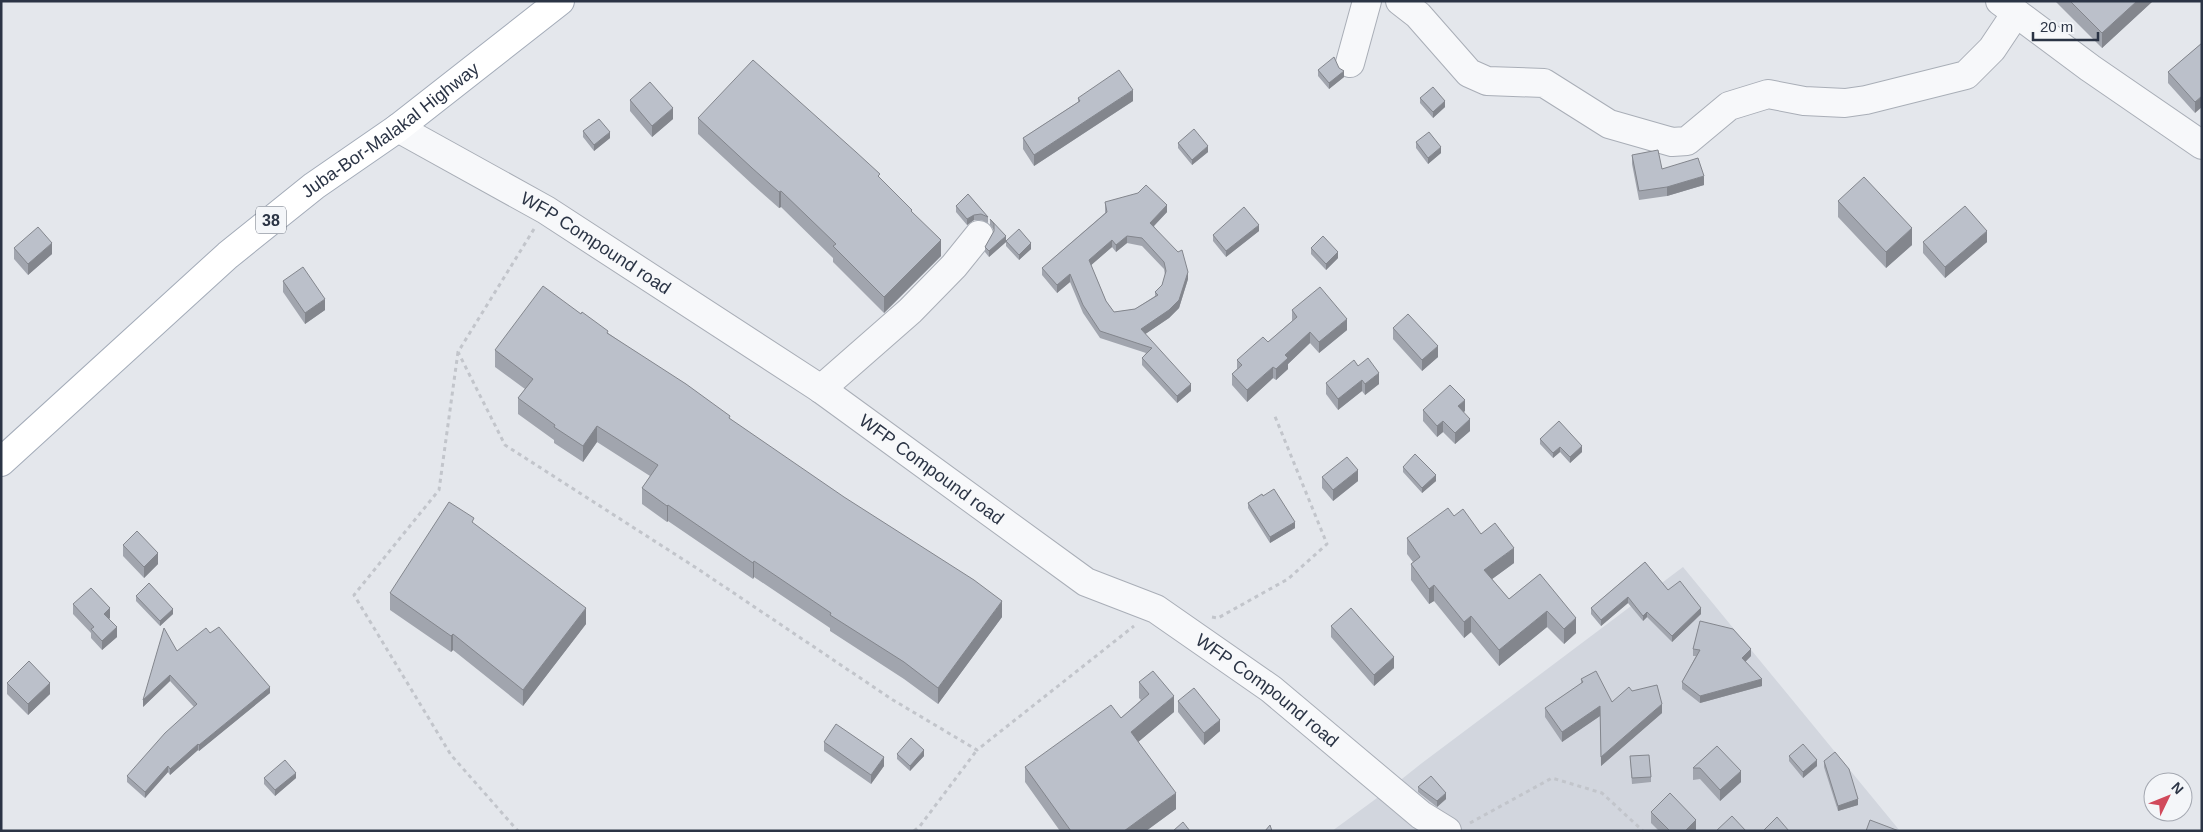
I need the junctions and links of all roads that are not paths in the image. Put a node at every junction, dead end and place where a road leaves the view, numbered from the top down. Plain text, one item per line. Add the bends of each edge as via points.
1 (560, 1) edge
2 (1368, 1) edge
3 (1400, 1) edge
4 (2008, 7) edge
5 (1350, 63) dead end
6 (398, 128) junction
7 (2202, 145) edge
8 (979, 235) dead end
9 (821, 389) junction
10 (1, 462) edge
11 (1446, 830) edge

1 - 6 main road, Juba-Bor-Malakal Highway / 38
2 - 5 street
3 - 4 street via 1418,15 1470,73 1487,80 1544,83 1609,124 1672,142 1687,142 1729,106 1768,94 1804,101 1845,103 1966,75 1992,49
4 - 7 street
6 - 9 street, WFP Compound road via 546,210
6 - 10 main road, Juba-Bor-Malakal Highway / 38 via 314,186 228,255
8 - 9 street via 910,311
9 - 11 street, WFP Compound road via 1086,582 1156,609 1271,689 1422,815

